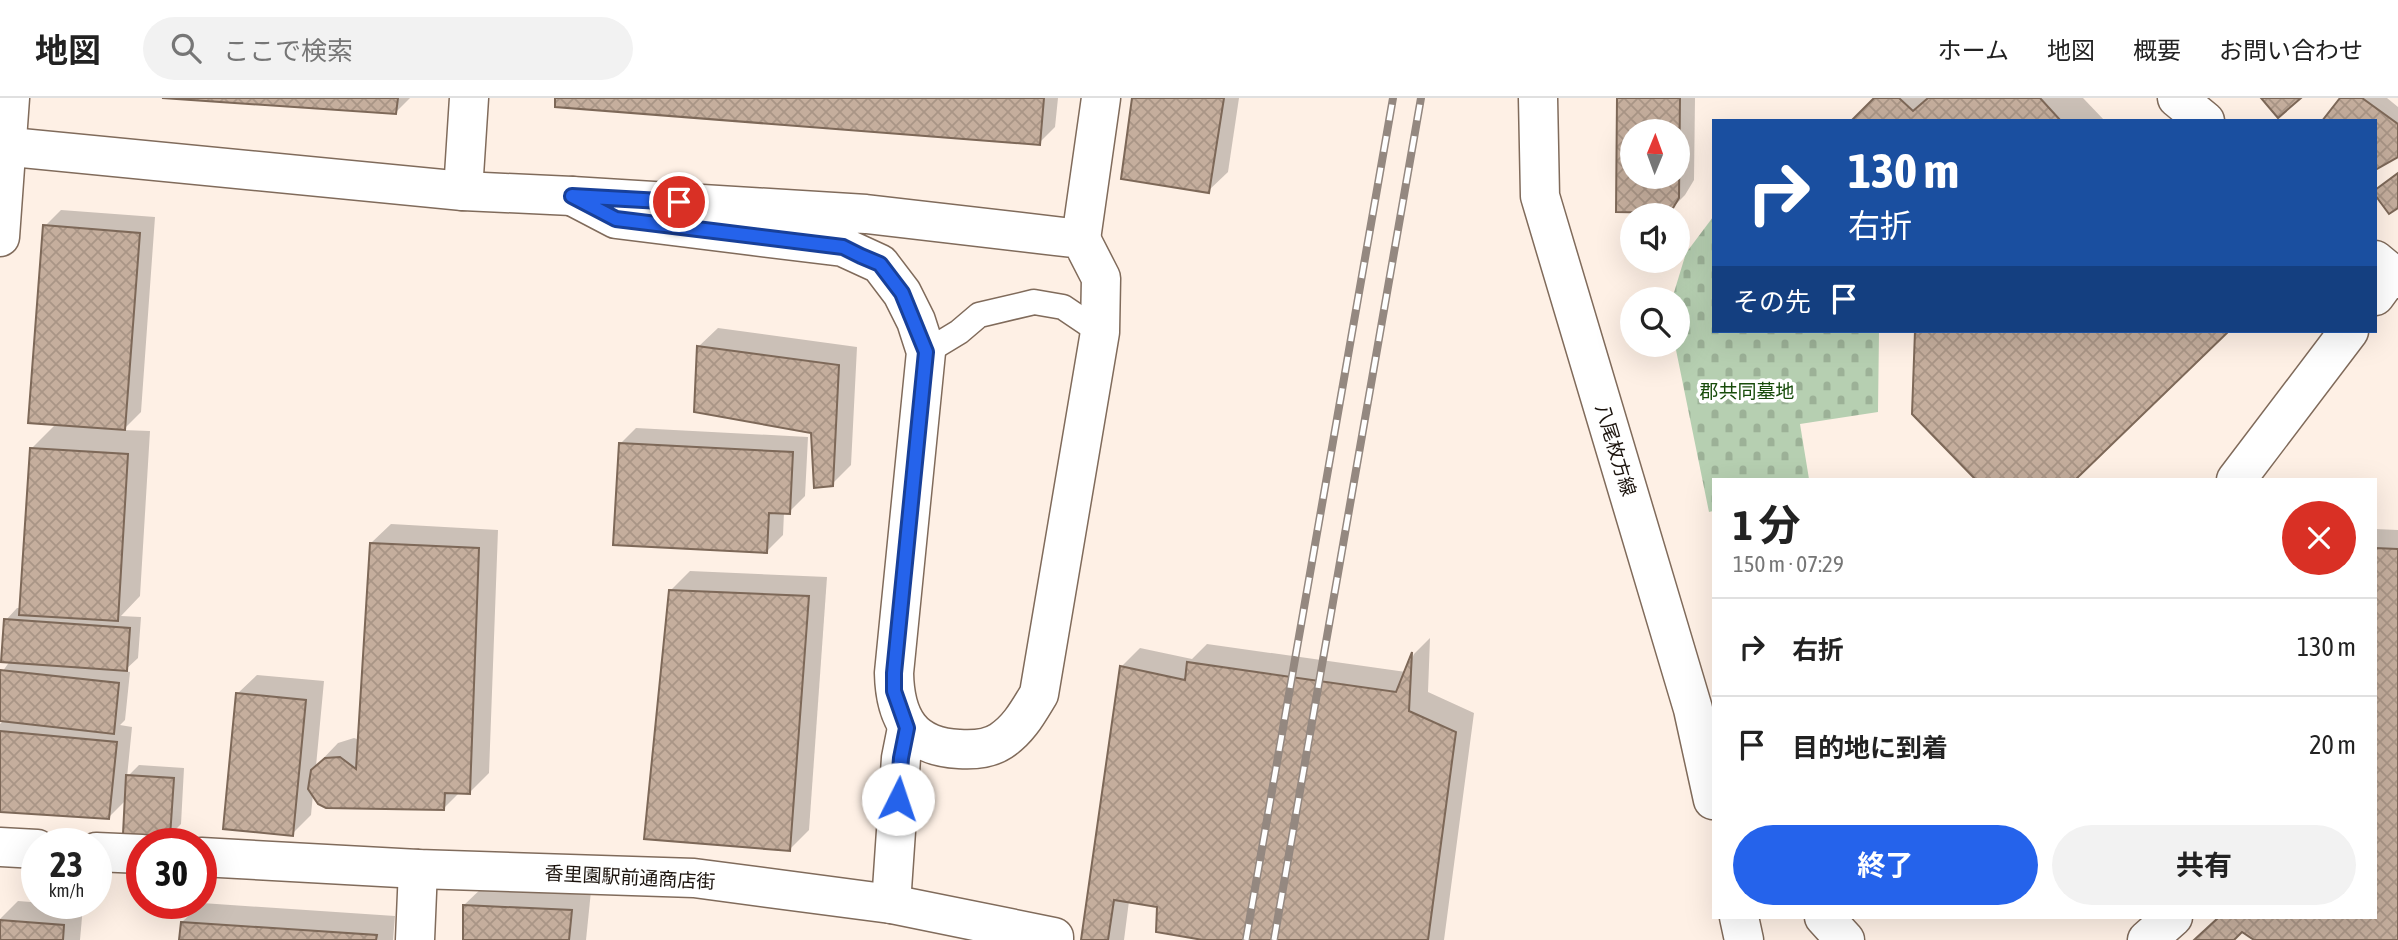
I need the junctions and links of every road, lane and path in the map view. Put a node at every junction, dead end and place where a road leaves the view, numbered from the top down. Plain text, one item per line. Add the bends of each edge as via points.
1 (10, 98) edge
2 (469, 98) edge
3 (1101, 98) edge
4 (1538, 98) edge
5 (2177, 98) edge
6 (2203, 119) edge
7 (3, 146) edge
8 (463, 191) junction
9 (572, 196) junction
10 (0, 237) edge
11 (1082, 239) junction
12 (1100, 332) junction
13 (2347, 333) edge
14 (926, 352) junction
15 (2238, 478) edge
16 (1703, 706) edge
17 (907, 728) junction
18 (1712, 791) edge
19 (0, 847) edge
20 (21, 848) edge
21 (217, 859) edge
22 (418, 869) junction
23 (891, 904) junction
24 (1739, 919) edge
25 (1826, 919) edge
26 (2171, 919) edge
27 (1054, 938) edge
28 (415, 940) edge
29 (1744, 940) edge
30 (1845, 940) edge
31 (2147, 940) edge

1 - 7 street
2 - 8 street
3 - 11 street
4 - 16 street, 八尾枚方線 via 1540,196
5 - 6 street
7 - 8 street
7 - 10 street
8 - 9 street
9 - 11 street via 866,214
9 - 14 street via 616,219 843,247 880,264 902,293
11 - 12 street via 1101,278
12 - 14 lane via 1063,307 1034,302 979,315
12 - 17 street via 1038,694 1020,726 1000,742 976,750 925,743
13 - 15 street
14 - 17 street via 894,673 894,691
16 - 18 street, 八尾枚方線
17 - 23 street
19 - 20 street
21 - 22 street, 香里園駅前通商店街
22 - 23 street, 香里園駅前通商店街 via 694,878
22 - 28 street
23 - 27 street, 香里園駅前通商店街
24 - 29 street
25 - 30 street
26 - 31 street

